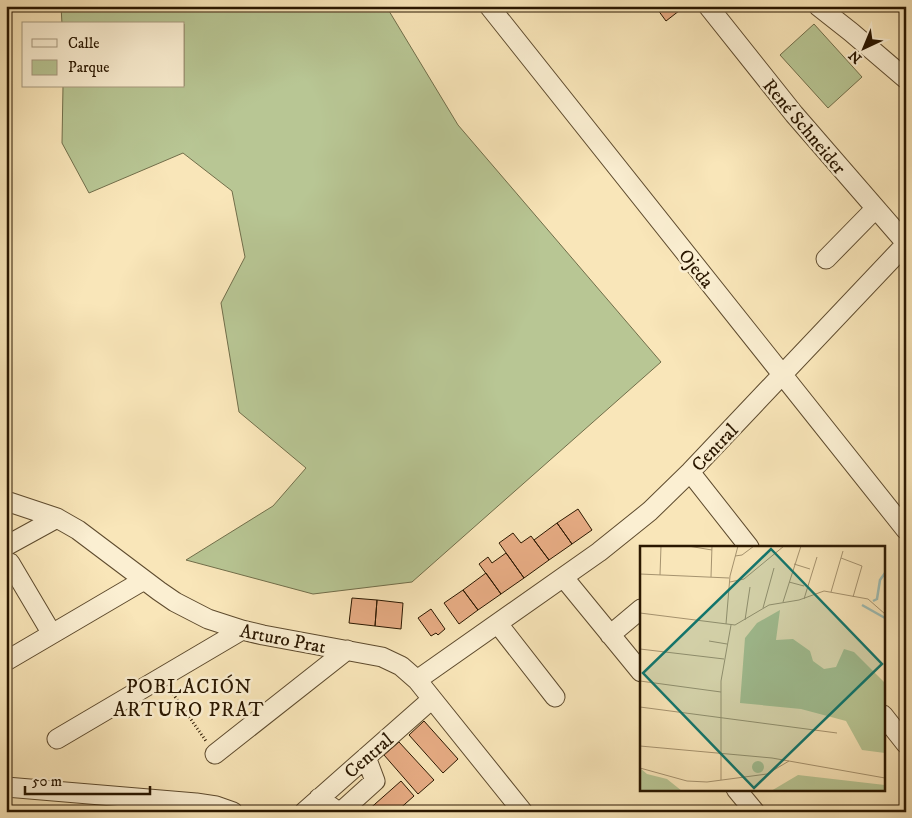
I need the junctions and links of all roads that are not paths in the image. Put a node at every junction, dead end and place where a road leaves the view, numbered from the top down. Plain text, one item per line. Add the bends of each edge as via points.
1 (489, 6) edge
2 (708, 6) edge
3 (818, 6) edge
4 (906, 79) edge
5 (875, 208) junction
6 (906, 243) edge
7 (826, 259) dead end
8 (782, 375) junction
9 (690, 472) junction
10 (6, 501) edge
11 (57, 518) junction
12 (906, 530) edge
13 (749, 546) edge
14 (8, 554) edge
15 (564, 578) junction
16 (144, 580) junction
17 (640, 610) edge
18 (498, 624) junction
19 (242, 630) junction
20 (52, 634) junction
21 (610, 635) junction
22 (347, 650) junction
23 (6, 661) edge
24 (640, 671) edge
25 (417, 680) junction
26 (554, 697) dead end
27 (432, 699) junction
28 (884, 717) edge
29 (57, 740) dead end
30 (906, 744) edge
31 (215, 754) road end
32 (6, 787) edge
33 (737, 790) edge
34 (233, 812) edge
35 (304, 812) edge
36 (523, 812) edge
37 (755, 812) edge

1 - 8 street, Ojeda
2 - 5 street, René Schneider via 794,114
3 - 4 street
5 - 6 street, René Schneider
5 - 7 street
6 - 8 street, Central
8 - 9 street, Central
8 - 12 street, Ojeda
9 - 13 street
9 - 15 street, Central via 636,524
10 - 11 street, Arturo Prat
11 - 14 street
11 - 16 street, Arturo Prat
14 - 20 street
15 - 18 street, Central
15 - 21 street
16 - 19 street, Arturo Prat via 192,611
16 - 20 street
17 - 21 street
18 - 25 street, Central
18 - 26 street
19 - 22 street, Arturo Prat
19 - 29 street
20 - 23 street
21 - 24 street
22 - 25 street, Arturo Prat via 395,661
22 - 31 street
25 - 27 street, Arturo Prat
27 - 35 street, Central
27 - 36 street, Arturo Prat
28 - 30 street
32 - 34 street via 196,803
33 - 37 street

